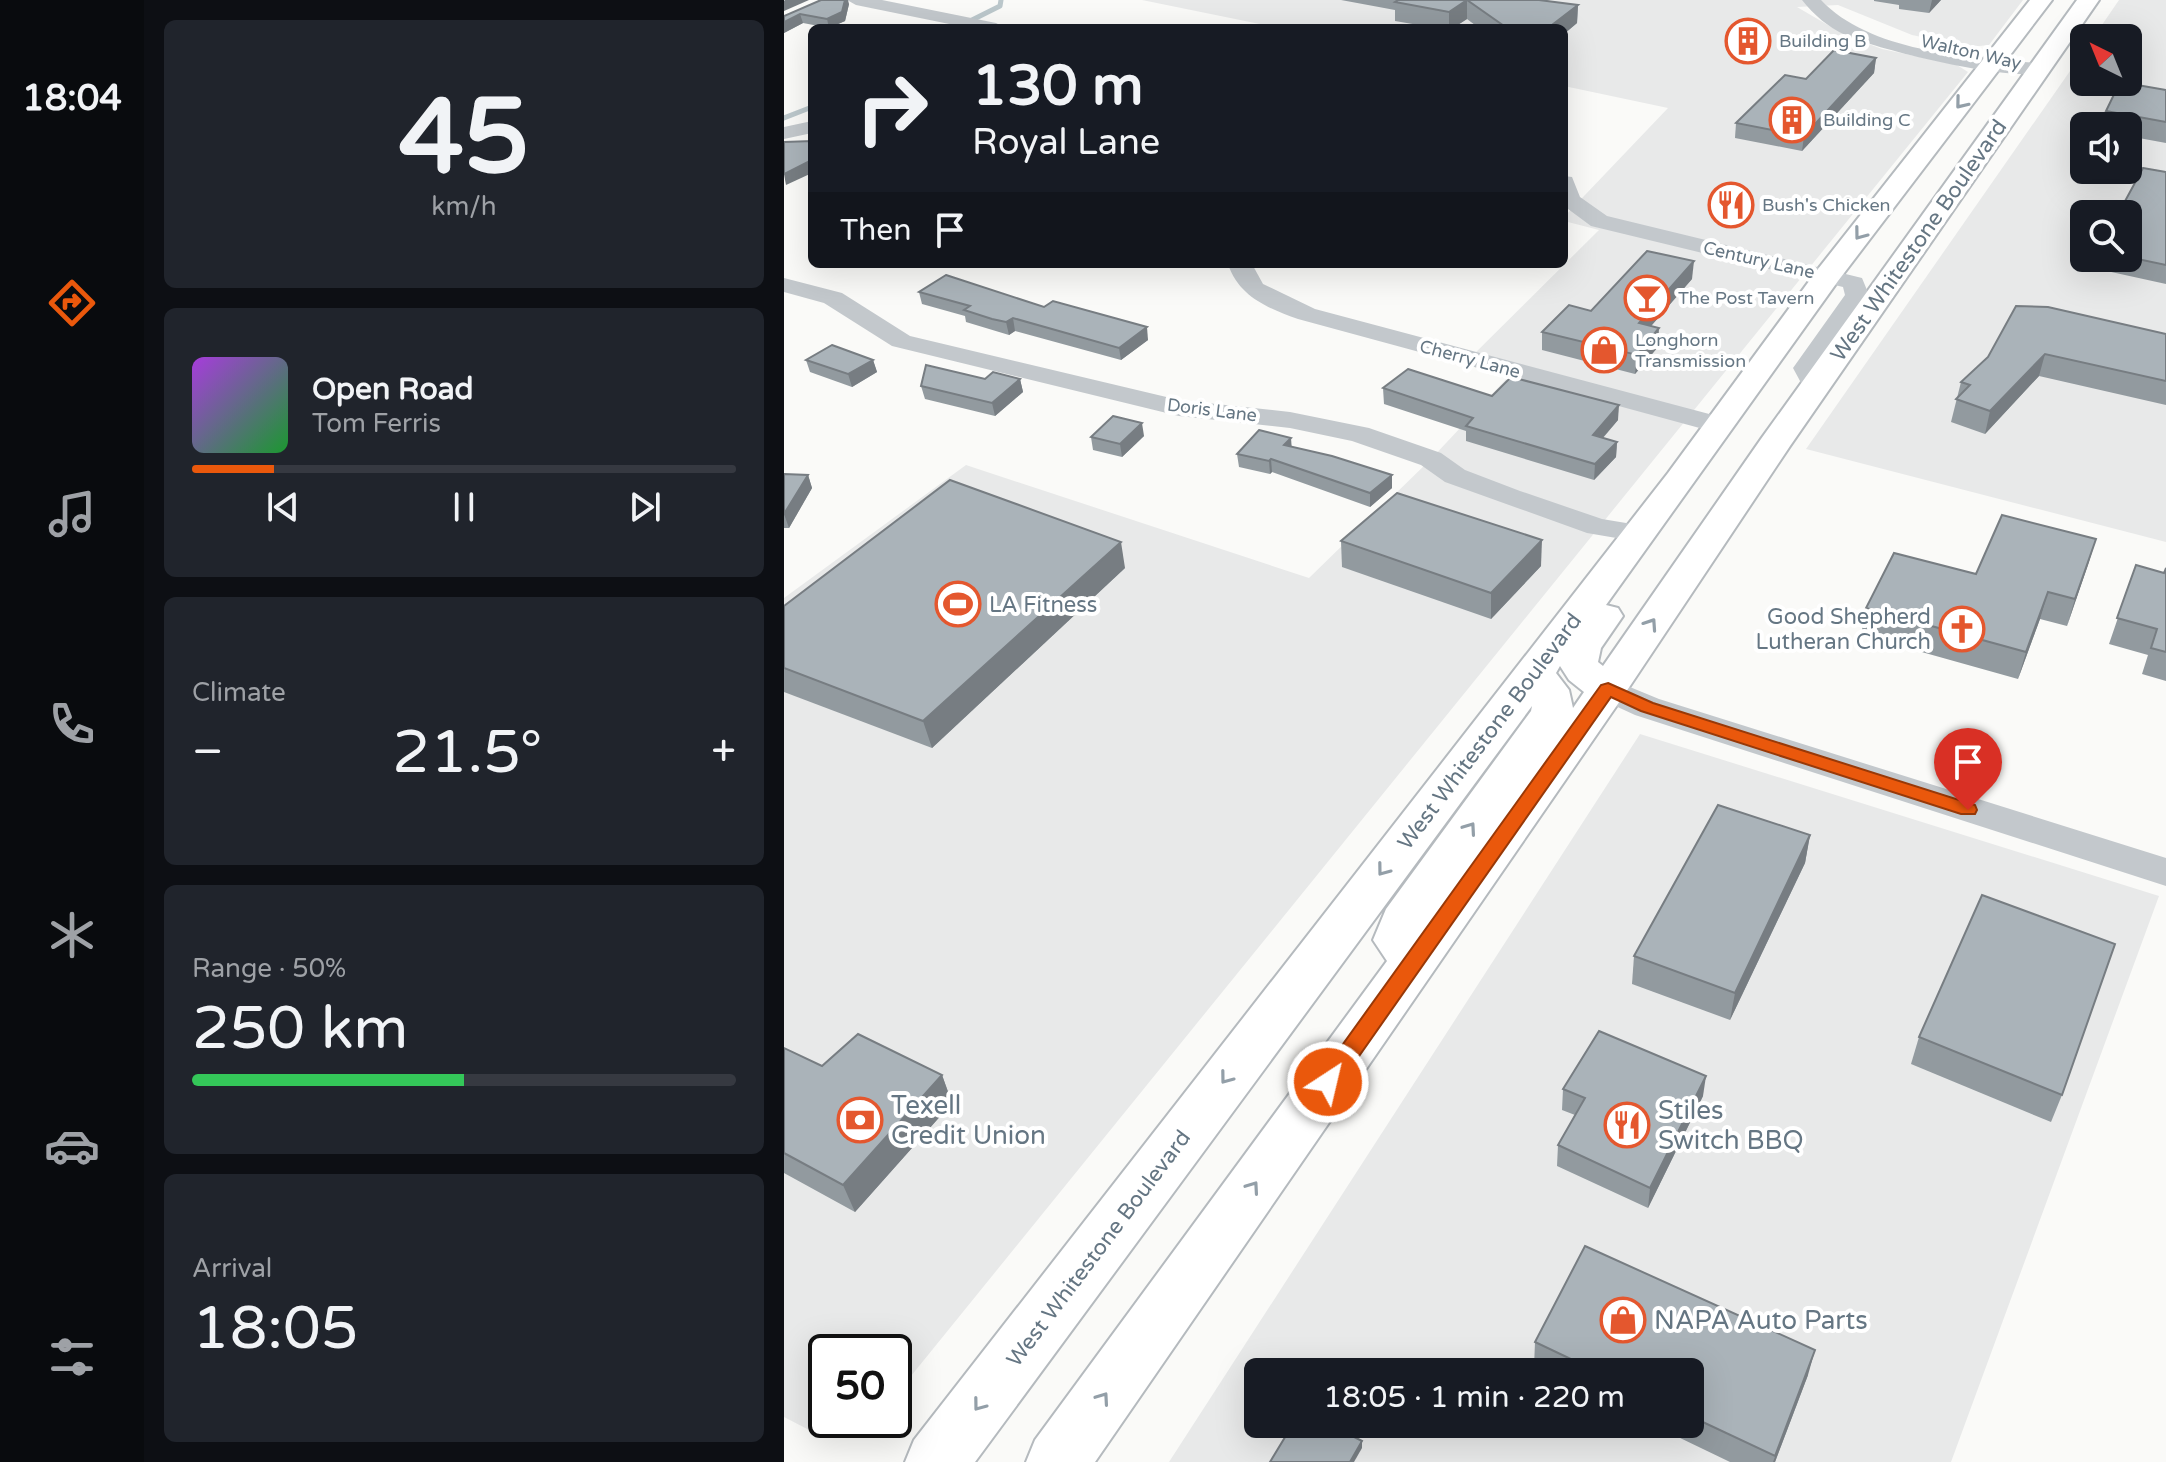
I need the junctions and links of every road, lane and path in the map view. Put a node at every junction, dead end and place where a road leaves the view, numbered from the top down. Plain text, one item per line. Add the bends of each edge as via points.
1 (856, 0) edge
2 (1811, 0) edge
3 (2041, 0) edge
4 (2088, 0) edge
5 (976, 24) edge
6 (1994, 61) junction
7 (2038, 69) junction
8 (808, 128) edge
9 (784, 133) edge
10 (1924, 150) junction
11 (1568, 194) edge
12 (1931, 225) junction
13 (1240, 268) edge
14 (1828, 275) junction
15 (784, 285) edge
16 (1815, 386) junction
17 (1718, 425) junction
18 (1680, 480) junction
19 (1640, 533) junction
20 (1531, 674) junction
21 (1608, 689) junction
22 (2166, 872) edge
23 (1414, 961) junction
24 (936, 1462) edge
25 (1057, 1462) edge

1 - 5 street
2 - 6 street, Walton Way via 1817,10 1864,36 1915,51
3 - 6 main road, West Whitestone Boulevard
4 - 7 main road, West Whitestone Boulevard
6 - 7 street, Walton Way
6 -> 10 main road, West Whitestone Boulevard
7 - 12 main road, West Whitestone Boulevard
8 - 9 street
10 - 12 main road via 1927,176 1904,212 1915,222
10 -> 14 main road, West Whitestone Boulevard
11 - 14 street, Century Lane via 1599,221
12 - 16 main road, West Whitestone Boulevard
13 - 17 street, Cherry Lane via 1261,295 1299,310
14 - 16 street, Century Lane via 1854,283 1857,295 1806,368
14 - 17 main road, West Whitestone Boulevard
15 - 19 street, Doris Lane via 833,298 901,341 1179,408 1359,434 1431,459 1455,476 1510,497 1597,527
21 -> 16 main road, West Whitestone Boulevard
17 - 18 main road, West Whitestone Boulevard
18 - 19 main road, West Whitestone Boulevard
18 - 21 main road via 1687,503 1576,657 1585,675
19 - 20 main road, West Whitestone Boulevard
23 -> 20 main road via 1400,948 1398,931 1552,713 1552,694
20 -> 24 main road, West Whitestone Boulevard
21 - 22 street via 1647,707
21 - 23 main road, West Whitestone Boulevard
25 -> 23 main road, West Whitestone Boulevard

